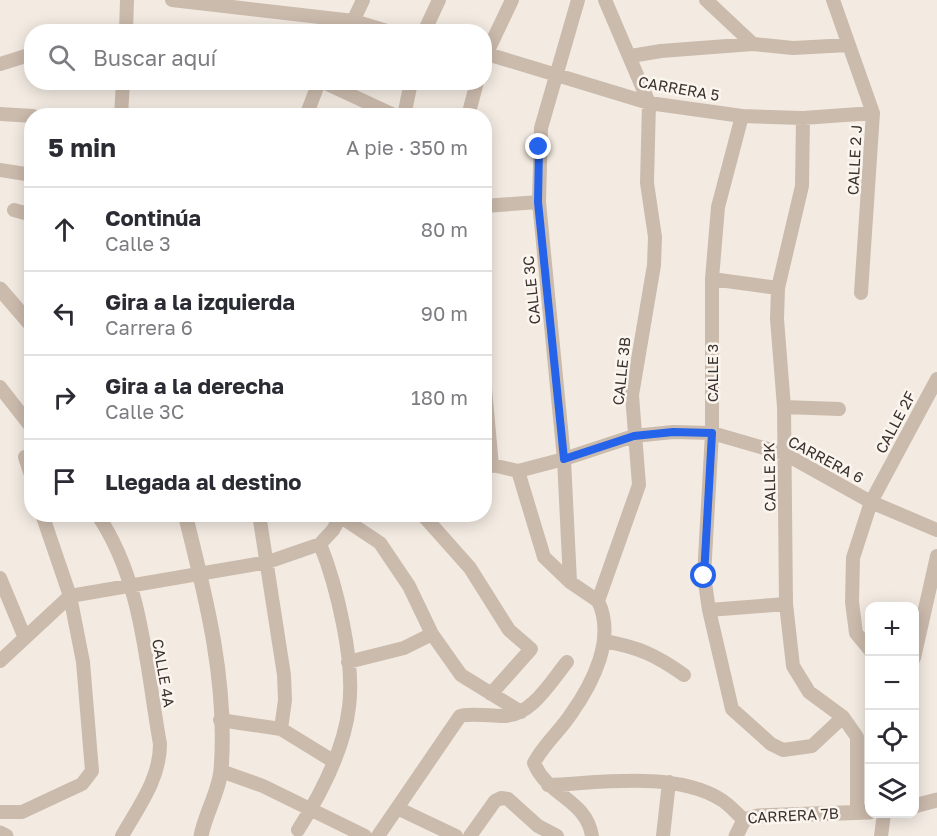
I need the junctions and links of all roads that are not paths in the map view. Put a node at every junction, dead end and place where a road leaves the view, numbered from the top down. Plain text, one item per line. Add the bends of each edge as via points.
1 (127, 0) edge
2 (172, 0) edge
3 (363, 0) edge
4 (439, 0) edge
5 (512, 0) edge
6 (578, 0) edge
7 (605, 0) edge
8 (706, 0) edge
9 (833, 0) edge
10 (126, 24) edge
11 (337, 24) edge
12 (352, 24) edge
13 (428, 24) edge
14 (492, 41) edge
15 (753, 44) junction
16 (849, 45) junction
17 (24, 56) edge
18 (631, 56) junction
19 (492, 57) edge
20 (0, 64) edge
21 (557, 74) junction
22 (123, 90) edge
23 (317, 90) edge
24 (339, 90) edge
25 (409, 90) edge
26 (475, 90) edge
27 (649, 102) junction
28 (121, 108) edge
29 (310, 108) edge
30 (378, 108) edge
31 (406, 108) edge
32 (470, 108) edge
33 (873, 113) junction
34 (0, 114) edge
35 (24, 115) edge
36 (742, 116) junction
37 (803, 118) junction
38 (0, 170) edge
39 (24, 174) edge
40 (538, 202) junction
41 (492, 205) edge
42 (14, 210) dead end
43 (24, 213) edge
44 (712, 279) junction
45 (778, 288) junction
46 (0, 289) edge
47 (861, 293) dead end
48 (24, 317) edge
49 (937, 379) edge
50 (0, 387) edge
51 (784, 407) junction
52 (839, 409) dead end
53 (24, 418) edge
54 (712, 433) junction
55 (634, 436) junction
56 (785, 454) junction
57 (564, 459) junction
58 (492, 465) edge
59 (518, 471) junction
60 (872, 502) junction
61 (45, 522) edge
62 (102, 522) edge
63 (187, 522) edge
64 (260, 522) edge
65 (336, 522) edge
66 (350, 522) edge
67 (429, 522) edge
68 (937, 530) edge
69 (320, 544) junction
70 (937, 556) edge
71 (268, 562) junction
72 (200, 573) junction
73 (0, 578) edge
74 (570, 582) junction
75 (132, 585) junction
76 (70, 596) junction
77 (598, 601) junction
78 (786, 604) junction
79 (709, 610) junction
80 (432, 634) junction
81 (25, 638) junction
82 (604, 641) junction
83 (865, 644) edge
84 (915, 656) edge
85 (0, 661) edge
86 (348, 662) junction
87 (567, 662) dead end
88 (684, 675) dead end
89 (491, 694) junction
90 (521, 712) junction
91 (843, 717) junction
92 (220, 720) junction
93 (281, 729) junction
94 (333, 761) junction
95 (220, 771) junction
96 (669, 782) junction
97 (548, 785) junction
98 (937, 800) edge
99 (919, 805) edge
100 (312, 808) junction
101 (397, 808) junction
102 (0, 812) edge
103 (863, 812) edge
104 (883, 818) edge
105 (744, 820) junction
106 (298, 831) dead end
107 (0, 833) edge
108 (203, 835) edge
109 (6, 836) edge
110 (122, 836) edge
111 (365, 836) edge
112 (378, 836) edge
113 (456, 836) edge
114 (470, 836) edge
115 (557, 836) edge
116 (592, 836) edge
117 (663, 836) edge
118 (736, 836) edge
119 (881, 836) edge

1 - 10 street
2 - 11 street
3 - 12 street
4 - 13 street
5 - 14 street
6 - 21 street, CALLE 3C
7 - 18 street, CALLE 3B
8 - 15 street
9 - 16 street, CALLE 2 J
15 - 16 street via 793,48
15 - 18 street
16 - 33 street, CALLE 2 J
17 - 20 street
18 - 27 street, CALLE 3B
19 - 21 street, CARRERA 5
21 - 27 street, CARRERA 5
21 - 40 street, CALLE 3C via 541,128
22 - 28 street
23 - 29 street
24 - 30 street
25 - 31 street
26 - 32 street
27 - 36 street, CARRERA 5
27 - 55 street, CALLE 3B via 647,183 655,237 654,265 632,395
33 - 37 street, CARRERA 5
33 - 47 street, CALLE 2 J
34 - 35 street
36 - 37 street, CARRERA 5
36 - 44 street, CALLE 3 via 718,207
37 - 45 street, CALLE 2K via 802,186
38 - 39 street
40 - 41 street
40 - 57 street, CALLE 3C
42 - 43 street
44 - 45 street
44 - 54 street, CALLE 3
45 - 51 street, CALLE 2K via 777,328
46 - 48 street
49 - 60 street, CALLE 2F
50 - 53 street
51 - 52 street
51 - 56 street, CALLE 2K
54 - 55 street, CARRERA 6
54 - 56 street, CARRERA 6
54 - 79 street, CALLE 3 via 704,576
55 - 57 street, CARRERA 6
55 - 77 street, CALLE 3B via 639,485
56 - 60 street, CARRERA 6
56 - 78 street, CALLE 2K
57 - 59 street, CARRERA 6
57 - 74 street, CALLE 3C
58 - 59 street, CARRERA 6
59 - 74 street via 544,557
60 - 68 street, CARRERA 6
60 - 83 street, CALLE 2F via 853,558 856,633
61 - 76 street
62 - 75 street, CALLE 4A
63 - 72 street
64 - 71 street
65 - 69 street
66 - 80 street via 380,543 409,586
67 - 89 street via 470,568 509,630 531,649
69 - 71 street
69 - 86 street via 333,577
70 - 84 street
71 - 72 street
71 - 93 street via 284,675
72 - 75 street
72 - 92 street via 215,642
73 - 81 street
74 - 77 street
75 - 76 street
75 - 110 street, CALLE 4A via 160,761 154,780
76 - 81 street
76 - 102 street via 83,662 93,771 82,784 22,812
77 - 82 street via 606,617
78 - 79 street
78 - 91 street, CALLE 2K via 793,666 809,692
79 - 91 street, CALLE 3 via 732,709 771,744 783,750 812,746
80 - 86 street via 404,648
80 - 89 street via 461,675
81 - 85 street
82 - 88 street via 633,646
82 - 97 street via 594,676 571,715 534,763
86 - 94 street via 349,707
87 - 90 street
89 - 90 street
90 - 101 street via 506,716 460,716
91 - 103 street, CALLE 2K via 857,738
92 - 93 street
92 - 95 street
93 - 94 street
94 - 100 street
95 - 100 street
95 - 108 street
96 - 97 street, CARRERA 7B
96 - 105 street, CARRERA 7B via 722,799
96 - 117 street
97 - 116 street via 583,812
98 - 99 street
100 - 106 street
100 - 111 street
101 - 112 street
101 - 113 street
103 - 105 street, CARRERA 7B via 781,813
104 - 119 street
105 - 118 street
107 - 109 street
114 - 115 street via 501,798 508,799 538,826

